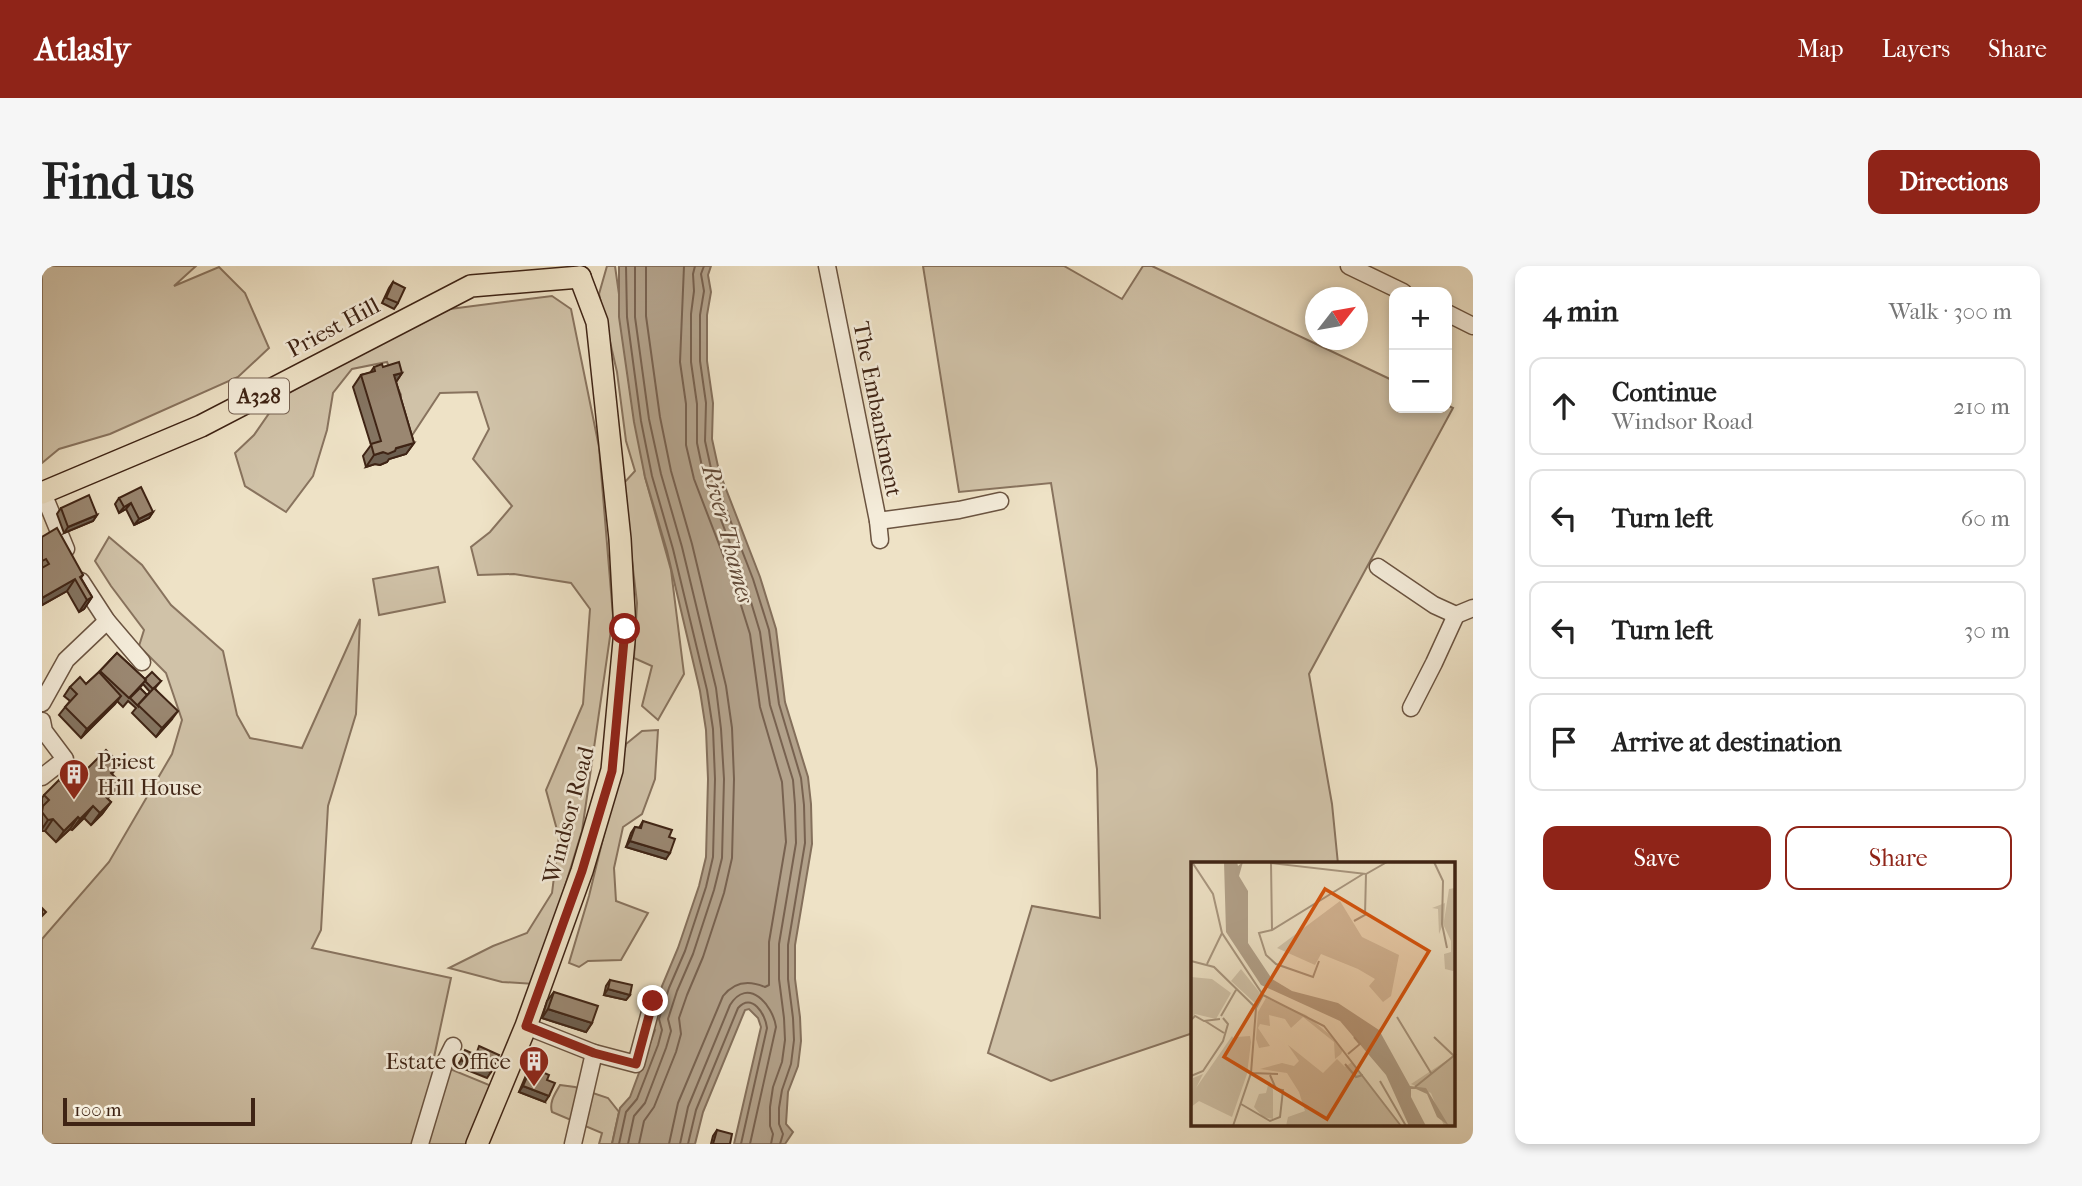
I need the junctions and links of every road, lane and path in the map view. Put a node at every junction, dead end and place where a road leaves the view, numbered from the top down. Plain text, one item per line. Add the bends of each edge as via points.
1 (827, 266) edge
2 (1349, 266) edge
3 (583, 271) edge
4 (470, 276) edge
5 (1393, 287) edge
6 (1452, 316) edge
7 (1473, 326) edge
8 (42, 493) edge
9 (1000, 501) dead end
10 (878, 521) junction
11 (880, 540) dead end
12 (1378, 567) dead end
13 (1473, 608) edge
14 (1456, 615) junction
15 (107, 621) junction
16 (142, 662) dead end
17 (42, 703) edge
18 (1411, 708) dead end
19 (42, 721) edge
20 (42, 777) edge
21 (653, 1001) dead end
22 (526, 1026) junction
23 (453, 1046) dead end
24 (594, 1053) junction
25 (420, 1144) edge
26 (477, 1144) edge
27 (573, 1144) edge

1 - 10 street, The Embankment
2 - 5 street
3 - 4 main road, Priest Hill / A328
3 - 22 main road, Windsor Road via 597,322 625,629 612,771 582,871
4 - 8 main road, Priest Hill / A328 via 201,426
6 - 7 street
8 - 15 street via 76,573
9 - 10 street, The Embankment
10 - 11 street
12 - 14 street
13 - 14 street
14 - 18 street
15 - 16 street
15 - 17 street via 66,660
19 - 20 street via 65,759
21 - 24 street via 636,1064
22 - 24 street
22 - 26 main road, Windsor Road
23 - 25 street
24 - 27 street

